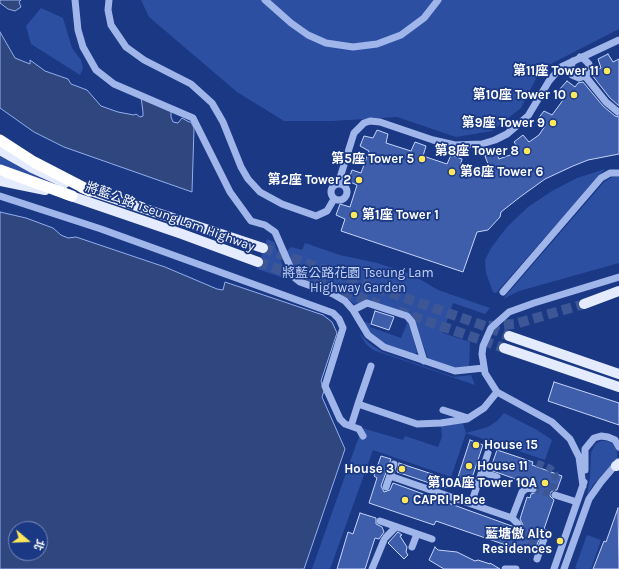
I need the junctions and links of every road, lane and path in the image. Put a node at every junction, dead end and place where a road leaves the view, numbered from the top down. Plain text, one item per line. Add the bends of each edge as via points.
1 (75, 0) edge
2 (109, 0) edge
3 (265, 0) edge
4 (438, 0) edge
5 (619, 40) edge
6 (577, 58) junction
7 (585, 76) junction
8 (618, 112) edge
9 (0, 140) edge
10 (0, 150) edge
11 (0, 170) edge
12 (619, 173) edge
13 (0, 181) edge
14 (338, 184) junction
15 (90, 191) junction
16 (0, 196) edge
17 (72, 196) junction
18 (334, 199) junction
19 (263, 248) tunnel mouth
20 (258, 262) tunnel mouth
21 (619, 277) edge
22 (619, 291) edge
23 (503, 292) dead end
24 (584, 304) tunnel mouth
25 (353, 310) junction
26 (509, 336) tunnel mouth
27 (504, 348) tunnel mouth
28 (424, 361) junction
29 (371, 366) dead end
30 (484, 368) junction
31 (619, 374) edge
32 (619, 387) edge
33 (497, 392) junction
34 (358, 404) junction
35 (443, 410) dead end
36 (468, 418) junction
37 (351, 426) junction
38 (363, 436) dead end
39 (619, 447) edge
40 (488, 453) dead end
41 (394, 464) dead end
42 (618, 464) edge
43 (482, 472) junction
44 (390, 476) junction
45 (496, 477) dead end
46 (583, 486) junction
47 (386, 487) dead end
48 (533, 489) dead end
49 (555, 495) tunnel mouth
50 (577, 502) junction
51 (471, 504) junction
52 (512, 518) junction
53 (380, 521) dead end
54 (518, 524) tunnel mouth
55 (396, 527) junction
56 (546, 533) dead end
57 (417, 534) junction
58 (432, 539) dead end
59 (412, 547) dead end
60 (537, 559) dead end
61 (372, 569) edge
62 (505, 569) edge
63 (516, 569) edge
64 (554, 569) edge
65 (564, 569) edge

1 - 25 street via 78,30 83,47 96,70 114,84 193,118 230,192 248,218 269,226 275,232 295,278 304,284 338,296
2 - 18 street via 111,25 126,47 144,60 196,87 212,103 223,122 241,167 256,188 275,201 316,216 329,210
3 - 4 street via 308,35 326,43 353,47 377,44 402,35 424,18
5 - 6 street
6 - 7 street via 584,59 589,64
6 - 7 street via 570,65 570,72 579,78
6 - 14 street via 554,74 536,104 518,126 507,134 482,144 455,146 380,122 364,123 354,133
7 - 8 street via 603,99
9 - 15 highway via 34,162
10 - 15 main road, 將藍公路 Tseung Lam Highway via 48,176
11 - 17 highway
12 - 23 street via 610,173 601,178
13 - 17 main road, 將藍公路 Tseung Lam Highway
14 - 18 street via 331,190
14 - 18 street via 345,187 350,195 342,200
15 - 19 main road, 將藍公路 Tseung Lam Highway
16 - 37 street via 101,229 333,313 343,328 325,386 340,419
17 - 20 main road, 將藍公路 Tseung Lam Highway
21 - 30 street via 509,312 494,324 487,335 482,354
22 - 24 main road
25 - 28 street via 363,329 378,344
25 - 28 street via 368,303 407,316 412,322
26 - 31 main road
27 - 32 main road
28 - 30 street via 455,371
29 - 34 street
30 - 33 street via 488,380
33 - 36 street via 480,412
33 - 46 street via 547,418 566,435 579,457
34 - 36 street via 417,424
34 - 37 street
35 - 36 street
37 - 38 street via 359,429
39 - 46 street via 615,440 608,437 597,437 591,441 585,449
40 - 43 street
41 - 44 street
42 - 65 street via 589,499
43 - 45 street
43 - 51 street
44 - 47 street
44 - 51 street
46 - 50 street
48 - 52 street via 527,488 522,492
49 - 50 street
50 - 64 street
51 - 52 street
52 - 54 street
53 - 55 street
55 - 57 street
55 - 61 street via 385,538
56 - 60 street
57 - 58 street
57 - 59 street
62 - 63 street

